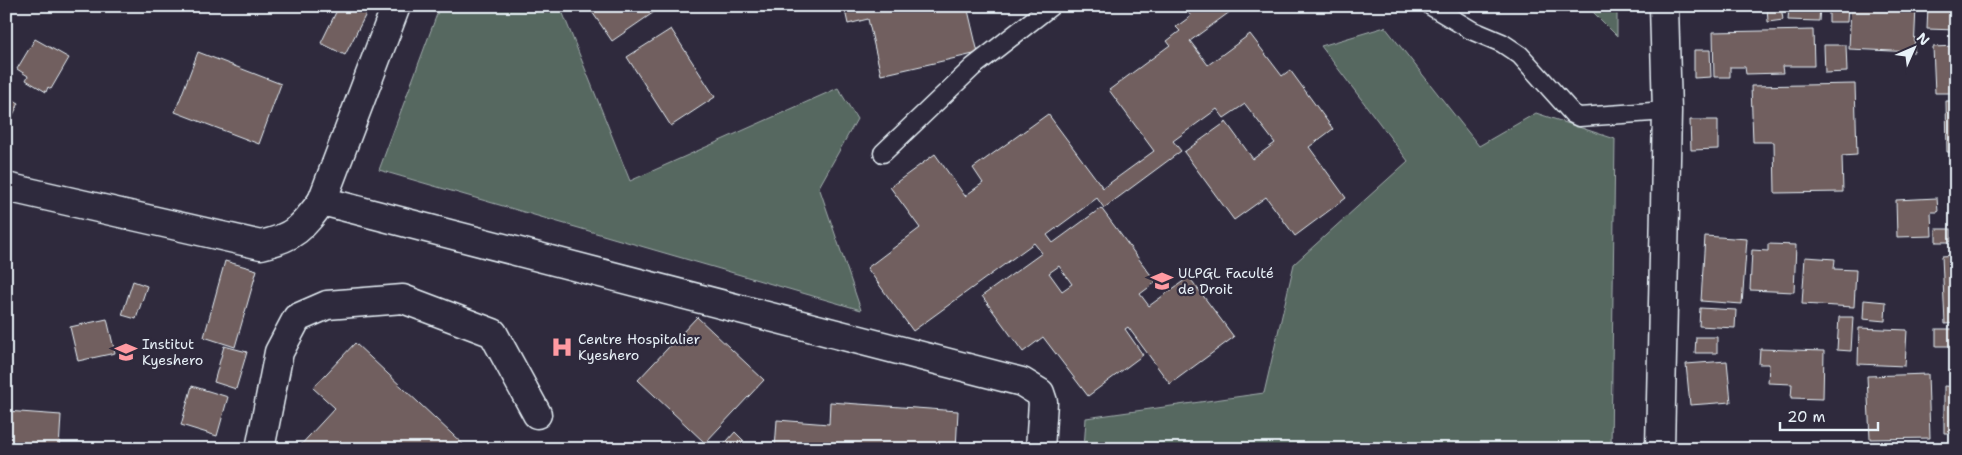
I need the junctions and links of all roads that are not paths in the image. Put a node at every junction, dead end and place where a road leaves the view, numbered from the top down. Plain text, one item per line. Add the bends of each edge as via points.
1 (396, 6) edge
2 (1051, 6) edge
3 (1431, 6) edge
4 (1664, 6) edge
5 (1667, 111) junction
6 (884, 153) dead end
7 (6, 186) edge
8 (322, 200) junction
9 (537, 414) dead end
10 (260, 449) edge
11 (1040, 449) edge
12 (1660, 449) edge

1 - 8 street
2 - 6 lane via 973,67
3 - 5 lane via 1472,30 1502,42 1520,55 1579,117
4 - 5 street
5 - 12 street
7 - 8 street via 261,245 284,240 304,226
8 - 11 street via 1022,382 1040,393 1043,402
9 - 10 street via 494,333 403,300 328,305 297,318 279,352

